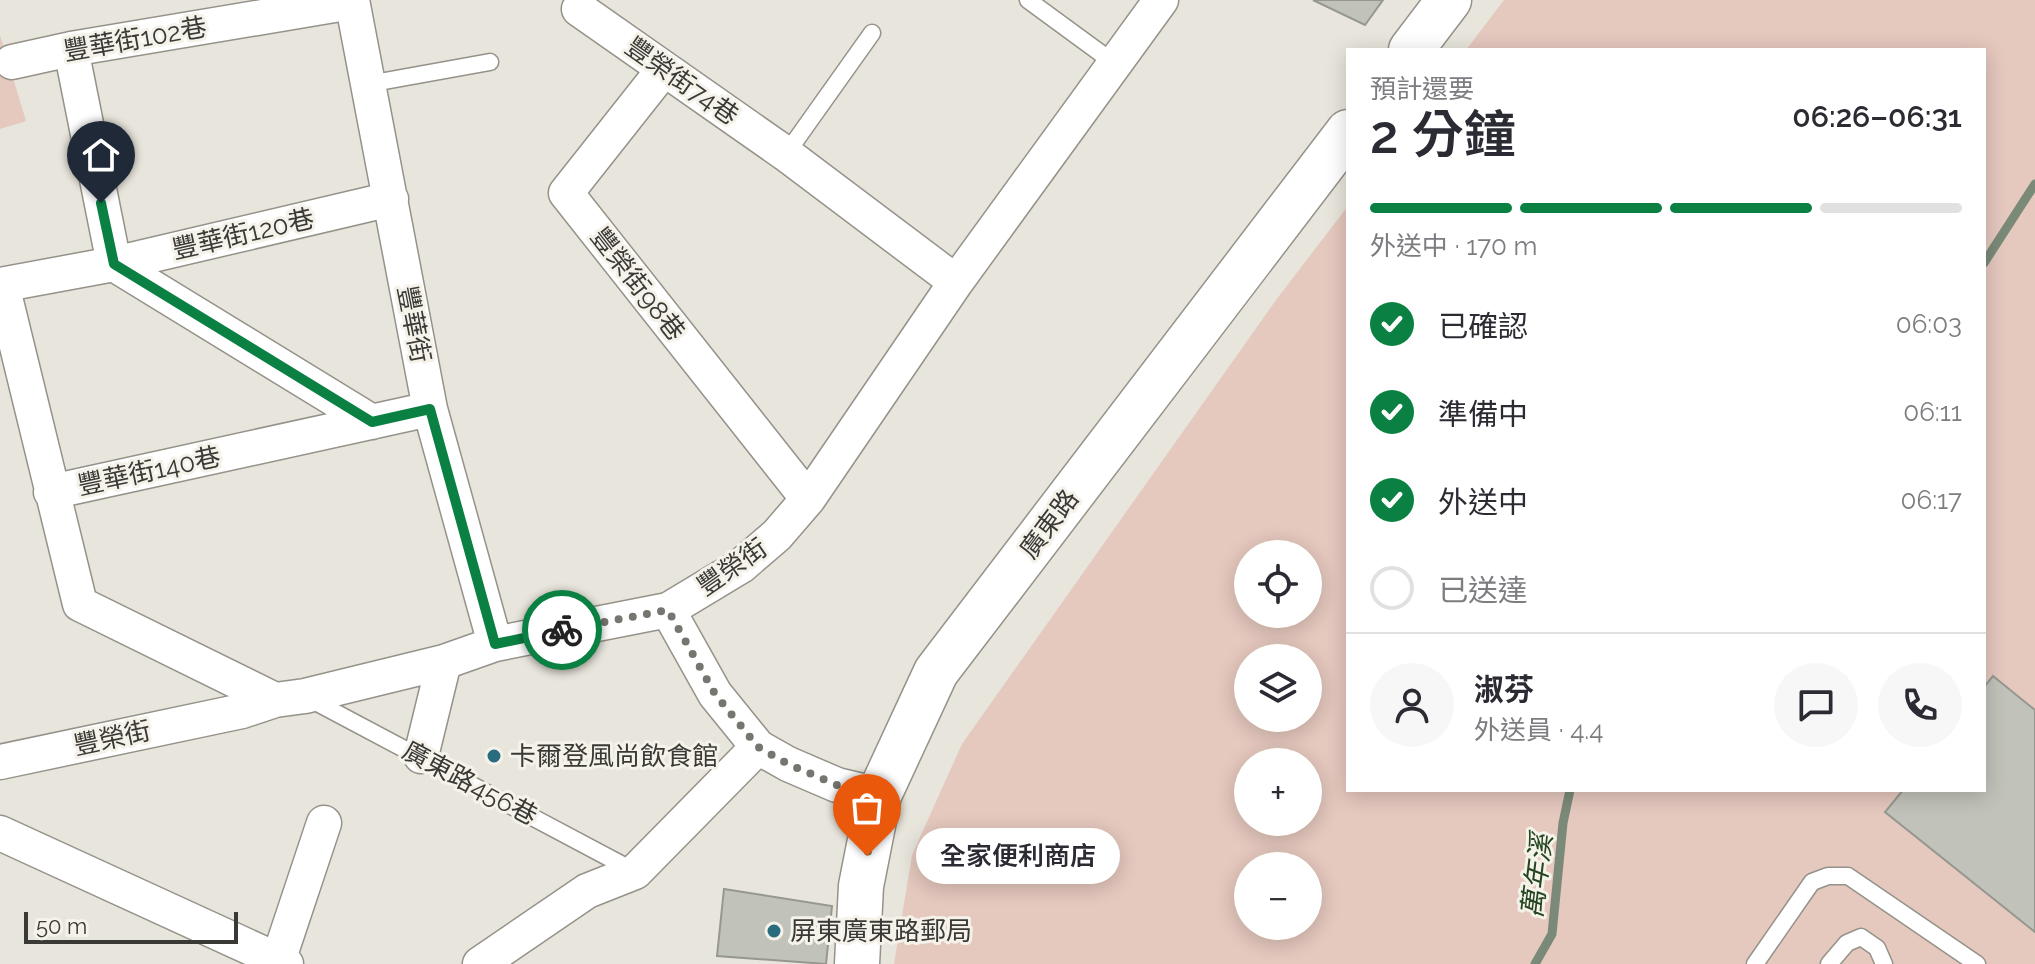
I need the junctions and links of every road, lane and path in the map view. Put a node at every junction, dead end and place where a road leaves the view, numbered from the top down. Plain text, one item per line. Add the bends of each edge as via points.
1 (1028, 0) edge
2 (1161, 0) edge
3 (1449, 0) edge
4 (352, 1) edge
5 (579, 9) dead end
6 (872, 33) dead end
7 (1413, 48) edge
8 (71, 49) junction
9 (12, 62) dead end
10 (490, 62) dead end
11 (1114, 63) junction
12 (664, 69) junction
13 (368, 84) junction
14 (1346, 135) edge
15 (786, 154) junction
16 (391, 199) junction
17 (114, 264) junction
18 (956, 282) junction
19 (1, 285) edge
20 (430, 409) junction
21 (372, 422) junction
22 (51, 492) junction
23 (808, 499) junction
24 (668, 610) junction
25 (495, 644) junction
26 (444, 662) junction
27 (290, 698) junction
28 (758, 747) junction
29 (421, 756) junction
30 (0, 762) edge
31 (879, 795) junction
32 (324, 823) dead end
33 (0, 833) edge
34 (635, 872) junction
35 (282, 962) edge
36 (480, 964) edge
37 (857, 964) edge
38 (1755, 964) edge
39 (1829, 964) edge
40 (1884, 964) edge
41 (1977, 964) edge

1 - 11 lane
2 - 11 street, 豐榮街
3 - 7 street
4 - 8 street, 豐華街102巷
4 - 13 street, 豐華街
5 - 12 street, 豐榮街74巷
6 - 15 lane
8 - 9 street, 豐華街102巷
8 - 17 street
10 - 13 lane
11 - 18 street, 豐榮街
12 - 15 street, 豐榮街74巷
12 - 23 street, 豐榮街98巷 via 566,193
13 - 16 street, 豐華街
14 - 31 street, 廣東路 via 936,672
15 - 18 street, 豐榮街74巷
16 - 17 street, 豐華街120巷
16 - 20 street, 豐華街
17 - 19 street, 豐華街120巷
17 - 21 street
18 - 23 street, 豐榮街
19 - 22 street
20 - 21 street, 豐華街140巷
20 - 25 street, 豐華街
21 - 22 street, 豐華街140巷
22 - 27 street, 豐華街140巷 via 80,604
23 - 24 street, 豐榮街 via 741,566
24 - 25 street, 豐榮街
24 - 28 street via 715,694
25 - 26 street, 豐榮街
26 - 27 street, 豐榮街
26 - 29 street
27 - 29 lane, 廣東路456巷
27 - 30 street, 豐榮街
28 - 31 street via 837,785
28 - 34 street
29 - 34 lane, 廣東路456巷
31 - 37 street, 廣東路 via 861,886
32 - 35 street
33 - 35 street
34 - 36 street via 587,891
38 - 41 lane via 1812,882 1828,876 1848,876
39 - 40 lane via 1847,943 1861,937 1877,948

